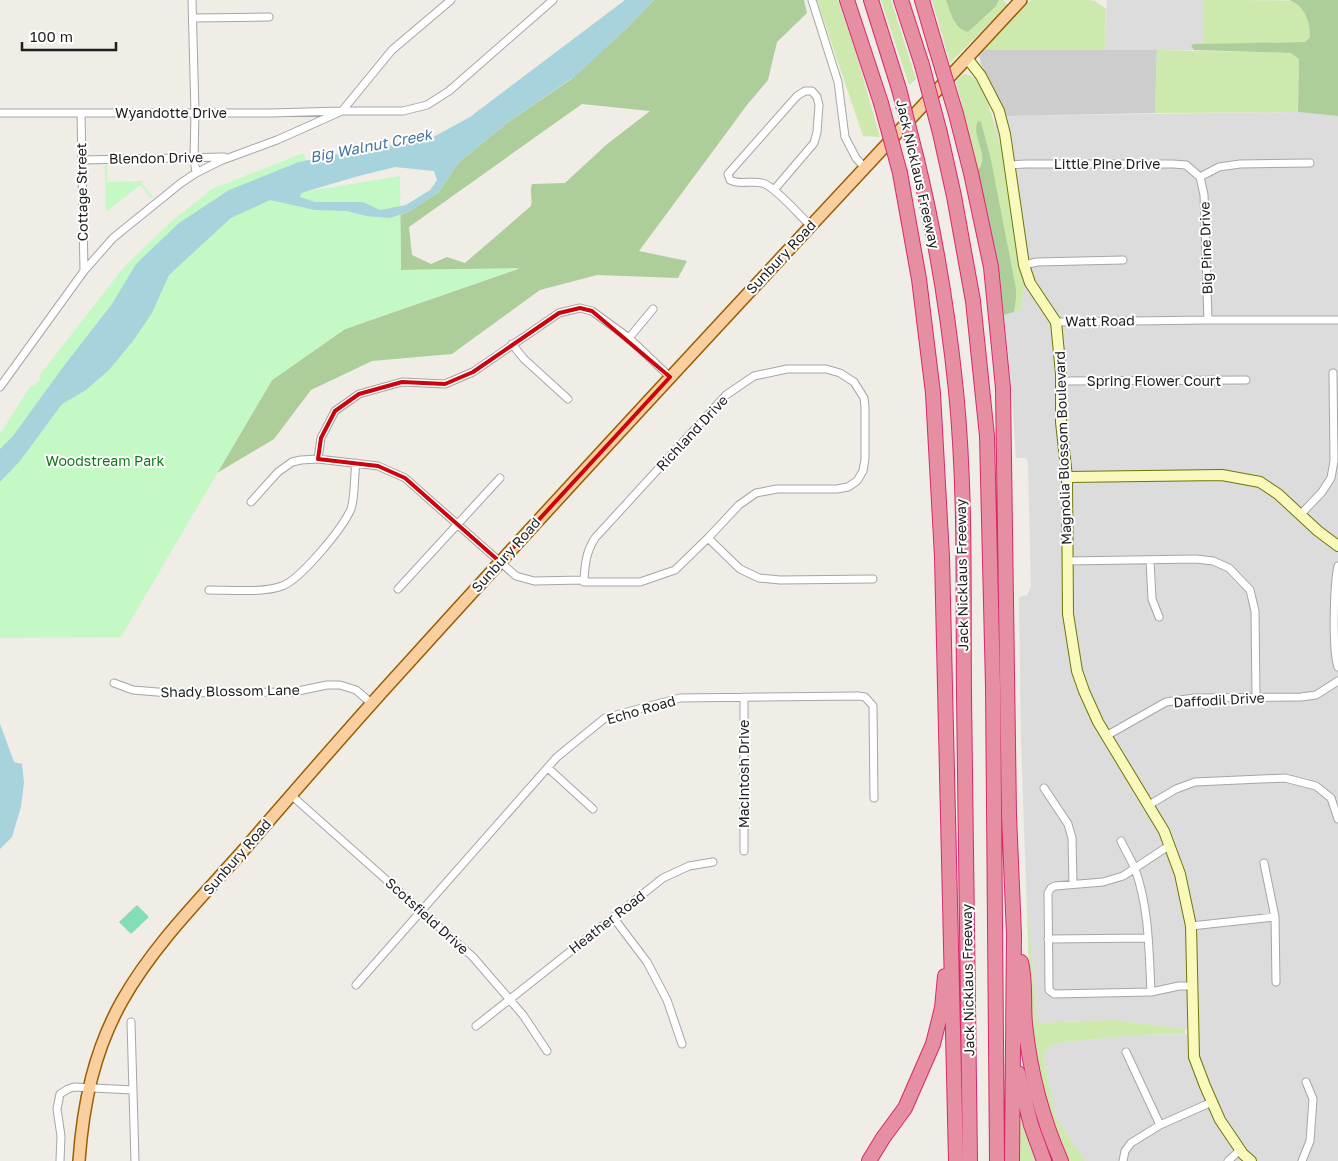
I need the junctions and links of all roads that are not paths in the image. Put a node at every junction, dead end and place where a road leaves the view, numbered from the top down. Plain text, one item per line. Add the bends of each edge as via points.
1 (192, 0) edge
2 (450, 0) edge
3 (553, 0) edge
4 (812, 0) edge
5 (846, 0) edge
6 (871, 0) edge
7 (901, 0) edge
8 (922, 0) edge
9 (1021, 0) edge
10 (269, 17) dead end
11 (193, 18) junction
12 (967, 58) junction
13 (342, 111) junction
14 (81, 112) junction
15 (195, 113) junction
16 (0, 114) edge
17 (229, 157) junction
18 (194, 158) junction
19 (82, 160) junction
20 (1310, 163) dead end
21 (1010, 165) junction
22 (864, 167) junction
23 (196, 173) junction
24 (1200, 177) junction
25 (774, 190) junction
26 (810, 225) junction
27 (1123, 260) dead end
28 (1024, 265) junction
29 (84, 271) junction
30 (653, 309) dead end
31 (1208, 320) junction
32 (1338, 320) edge
33 (1056, 322) junction
34 (629, 338) junction
35 (512, 344) junction
36 (1333, 373) dead end
37 (670, 377) junction
38 (1246, 380) dead end
39 (1061, 382) junction
40 (1, 384) edge
41 (568, 399) dead end
42 (318, 459) junction
43 (356, 463) junction
44 (1067, 477) junction
45 (500, 478) dead end
46 (251, 502) dead end
47 (1301, 514) junction
48 (458, 524) junction
49 (708, 538) junction
50 (1338, 546) edge
51 (1150, 560) junction
52 (1067, 561) junction
53 (500, 562) junction
54 (1338, 566) edge
55 (873, 579) dead end
56 (584, 580) junction
57 (398, 589) dead end
58 (209, 590) dead end
59 (1159, 617) dead end
60 (1338, 667) edge
61 (1338, 681) edge
62 (114, 683) dead end
63 (1256, 697) junction
64 (744, 698) junction
65 (372, 704) junction
66 (1106, 736) junction
67 (548, 768) junction
68 (1044, 788) dead end
69 (1338, 793) edge
70 (291, 795) junction
71 (874, 798) dead end
72 (1330, 798) junction
73 (1149, 805) junction
74 (593, 809) dead end
75 (948, 815) junction
76 (1338, 819) edge
77 (1121, 841) dead end
78 (1170, 845) junction
79 (744, 851) dead end
80 (712, 862) dead end
81 (1264, 862) dead end
82 (1135, 868) junction
83 (1073, 884) junction
84 (421, 911) junction
85 (613, 917) junction
86 (1275, 917) junction
87 (1191, 926) junction
88 (1014, 935) junction
89 (1148, 938) junction
90 (1048, 939) junction
91 (1276, 982) dead end
92 (356, 986) dead end
93 (1192, 986) junction
94 (1151, 992) junction
95 (510, 999) junction
96 (132, 1022) dead end
97 (476, 1026) dead end
98 (1013, 1028) junction
99 (682, 1044) dead end
100 (546, 1051) dead end
101 (1126, 1052) dead end
102 (1306, 1082) dead end
103 (88, 1087) junction
104 (132, 1090) junction
105 (1212, 1102) junction
106 (1160, 1125) junction
107 (883, 1138) junction
108 (1240, 1150) junction
109 (60, 1161) edge
110 (79, 1161) edge
111 (135, 1161) edge
112 (861, 1161) edge
113 (869, 1161) edge
114 (956, 1161) edge
115 (970, 1161) edge
116 (998, 1161) edge
117 (1012, 1161) edge
118 (1044, 1161) edge
119 (1061, 1161) edge
120 (1123, 1161) edge
121 (1228, 1161) edge
122 (1251, 1161) edge
123 (1302, 1161) edge

1 - 11 street
2 - 13 street via 392,50
3 - 13 street, Wyandotte Drive via 449,91 427,105 403,111
4 - 22 street via 838,82 844,137
5 - 75 highway, bridge via 881,103 900,173 919,279 933,393 942,557
6 - 115 highway, Jack Nicklaus Freeway, bridge via 899,89 928,203 945,300 956,391 961,467
7 - 116 highway, Jack Nicklaus Freeway, bridge via 922,65 954,196 973,301 987,436
8 - 88 highway, bridge via 956,114 991,267 1003,388 1009,815
9 - 12 main road, Sunbury Road
10 - 11 street
11 - 15 street
12 - 21 street, Watt Road via 981,76 999,112
12 - 22 main road, Sunbury Road
13 - 15 street, Wyandotte Drive
13 - 17 street
14 - 15 street, Wyandotte Drive
14 - 16 street, Wyandotte Drive
14 - 19 street, Cottage Street
15 - 18 street
17 - 18 street, Blendon Drive
17 - 23 street
18 - 19 street, Blendon Drive
18 - 23 street
19 - 29 street, Cottage Street
20 - 24 street via 1240,164 1219,167
21 - 24 street, Little Pine Drive via 1172,164 1186,165
21 - 28 street, Watt Road
22 - 26 main road, Sunbury Road
23 - 29 street via 113,238
24 - 31 street, Big Pine Drive via 1204,195
25 - 25 street via 756,182 733,182 728,174 797,96 812,91 818,97 819,105 816,138
25 - 26 street
26 - 37 main road, Sunbury Road
27 - 28 street
28 - 33 street, Watt Road via 1030,283
29 - 40 street
30 - 34 street
31 - 32 street, Watt Road
31 - 33 street, Watt Road
33 - 39 street, Magnolia Blossom Boulevard
34 - 35 street via 598,314 580,308 559,313
34 - 37 street
35 - 41 street
35 - 42 street via 473,372 445,384 402,382 359,394 335,411 321,438
36 - 47 street via 1334,461 1331,478
37 - 53 main road, Sunbury Road
38 - 39 street, Spring Flower Court
39 - 44 street, Magnolia Blossom Boulevard via 1061,422
42 - 43 street
42 - 46 street via 292,462 278,472
43 - 48 street via 378,466 405,478
43 - 58 street via 352,508 340,530 295,579 271,589
44 - 47 street via 1222,475 1260,482
44 - 52 street, Magnolia Blossom Boulevard
45 - 48 street
47 - 50 street
48 - 53 street
48 - 57 street
49 - 55 street via 740,569 759,578
49 - 56 street via 675,570 640,582
49 - 56 street, Richland Drive via 739,505 756,493 777,489 837,489 857,482 865,460 865,407 864,398 854,382 826,369 787,369 754,376 726,396 595,538 588,549
51 - 52 street
51 - 59 street via 1152,599
51 - 63 street via 1213,561 1230,568 1250,590 1255,611
52 - 66 street, Magnolia Blossom Boulevard via 1068,614 1077,670
53 - 56 street via 516,576 534,581
53 - 65 main road, Sunbury Road
54 - 60 street via 1335,578
61 - 63 street, Daffodil Drive via 1316,695
62 - 65 street, Shady Blossom Lane via 133,690 169,693 292,692 340,685 356,690
63 - 66 street, Daffodil Drive via 1166,702
64 - 67 street, Echo Road via 680,698 605,718
64 - 71 street, Echo Road via 865,697 874,712
64 - 79 street, MacIntosh Drive
65 - 70 main road, Sunbury Road
66 - 73 street, Magnolia Blossom Boulevard
67 - 74 street
67 - 84 street, Echo Road
68 - 83 street via 1068,824 1072,838
69 - 72 street
70 - 84 street, Scotsfield Drive
70 - 103 main road, Sunbury Road via 147,963 111,1023
72 - 73 street via 1316,786 1285,778 1215,780 1195,782 1176,789
72 - 76 street
73 - 78 street, Magnolia Blossom Boulevard
75 - 107 highway via 942,1008 933,1044 905,1108
75 - 114 highway
77 - 82 street
78 - 82 street
78 - 87 street, Magnolia Blossom Boulevard
80 - 85 street, Heather Road via 689,866 663,878
81 - 86 street
82 - 83 street via 1123,876 1103,882
82 - 89 street
83 - 90 street via 1055,886 1048,893
84 - 92 street, Echo Road
84 - 95 street, Scotsfield Drive via 473,957
85 - 95 street, Heather Road
85 - 99 street via 647,962 667,1000
86 - 87 street
86 - 91 street
87 - 93 street, Magnolia Blossom Boulevard
88 - 98 highway
88 - 119 highway via 1022,967 1030,1064 1046,1123
89 - 90 street
89 - 94 street
90 - 94 street via 1048,988 1051,992
93 - 94 street
93 - 105 street, Magnolia Blossom Boulevard via 1194,1057
95 - 97 street, Heather Road
95 - 100 street, Scotsfield Drive
96 - 104 street
98 - 117 highway
98 - 118 highway via 1019,1080
101 - 106 street
102 - 123 street via 1313,1099 1310,1141
103 - 104 street
103 - 109 street via 71,1088 58,1098
103 - 110 main road, Sunbury Road
104 - 111 street
105 - 106 street
105 - 108 street, Magnolia Blossom Boulevard
106 - 120 street via 1131,1143
107 - 112 highway
107 - 113 highway
108 - 121 street
108 - 122 street, Magnolia Blossom Boulevard

